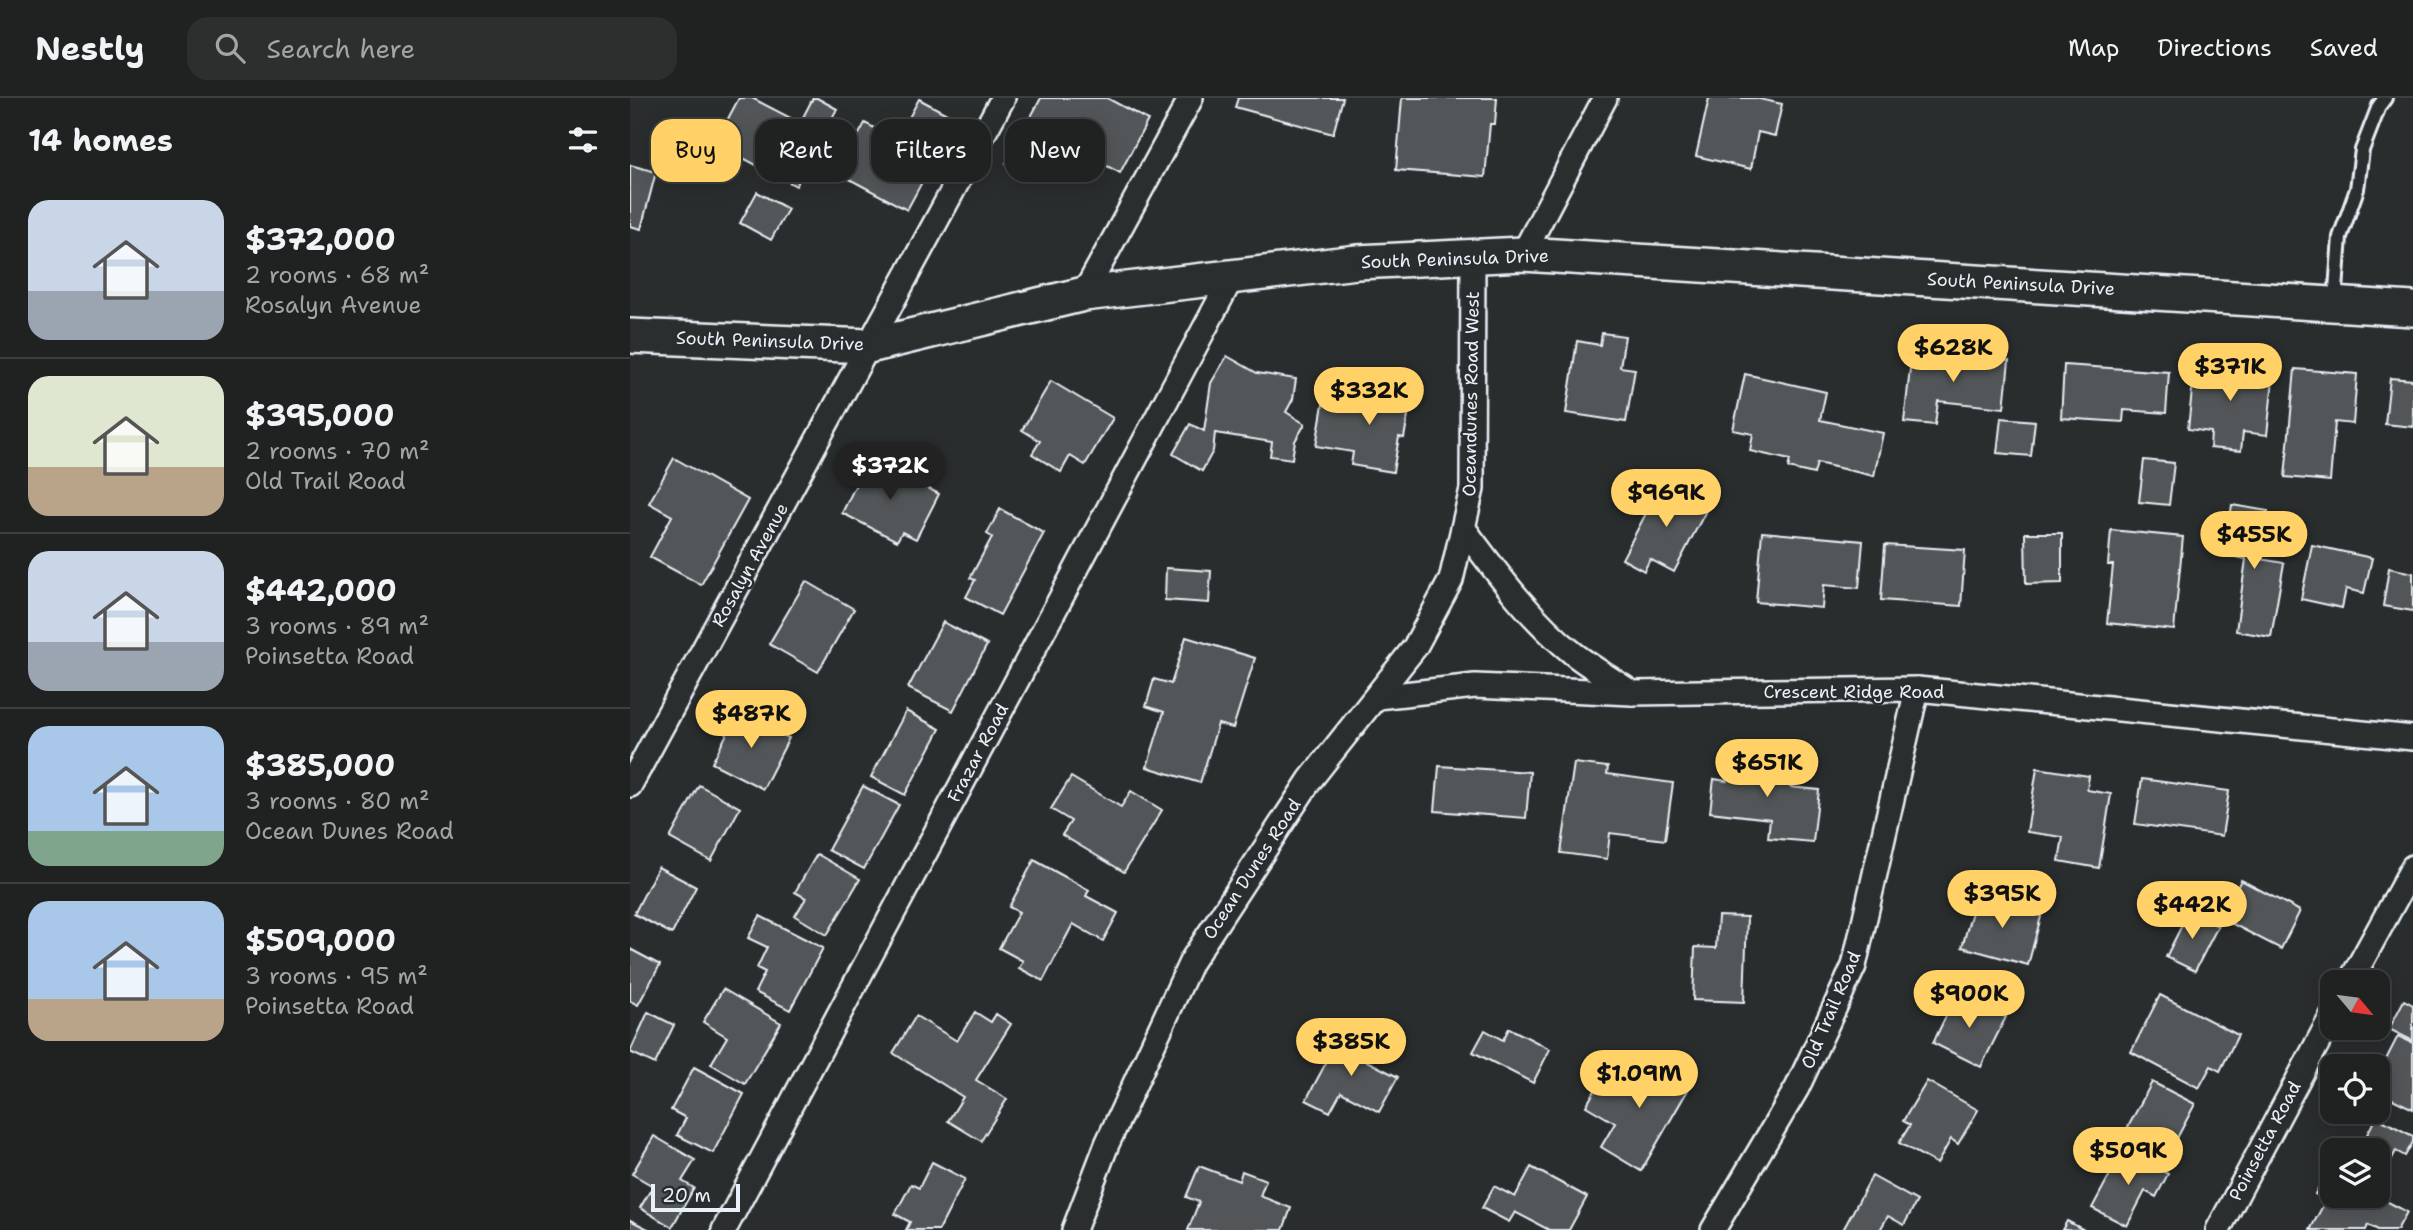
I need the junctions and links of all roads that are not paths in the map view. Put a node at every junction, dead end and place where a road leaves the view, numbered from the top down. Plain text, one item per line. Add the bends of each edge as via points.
1 (1003, 98) edge
2 (1191, 98) edge
3 (1605, 98) edge
4 (2385, 98) edge
5 (1523, 254) junction
6 (1473, 258) junction
7 (1232, 277) junction
8 (1084, 294) junction
9 (2335, 304) junction
10 (2413, 309) edge
11 (630, 337) edge
12 (869, 346) junction
13 (1464, 529) junction
14 (1917, 689) junction
15 (1632, 693) junction
16 (1377, 697) junction
17 (2413, 738) edge
18 (630, 785) edge
19 (2413, 867) edge
20 (2357, 970) edge
21 (2320, 1038) edge
22 (724, 1230) edge
23 (1074, 1230) edge
24 (1713, 1230) edge
25 (2218, 1230) edge

1 - 12 street, Rosalyn Avenue
2 - 8 street
3 - 5 street
4 - 9 lane via 2362,150 2357,189 2340,237
5 - 6 main road, South Peninsula Drive
5 - 9 main road, South Peninsula Drive
6 - 7 main road, South Peninsula Drive via 1357,262
6 - 13 street, Oceandunes Road West via 1472,489
7 - 8 main road, South Peninsula Drive
7 - 22 street, Frazar Road
8 - 12 main road, South Peninsula Drive
9 - 10 main road, South Peninsula Drive
11 - 12 main road, South Peninsula Drive
12 - 18 street, Rosalyn Avenue
13 - 15 street via 1534,616 1573,654
13 - 16 street, Ocean Dunes Road via 1451,580 1415,647
14 - 15 street, Crescent Ridge Road
14 - 17 street, Crescent Ridge Road
14 - 24 street, Old Trail Road via 1854,966 1797,1088
15 - 16 street, Crescent Ridge Road via 1475,686
16 - 23 street, Ocean Dunes Road via 1310,780 1191,962 1107,1144
19 - 20 street
21 - 25 street, Poinsetta Road

